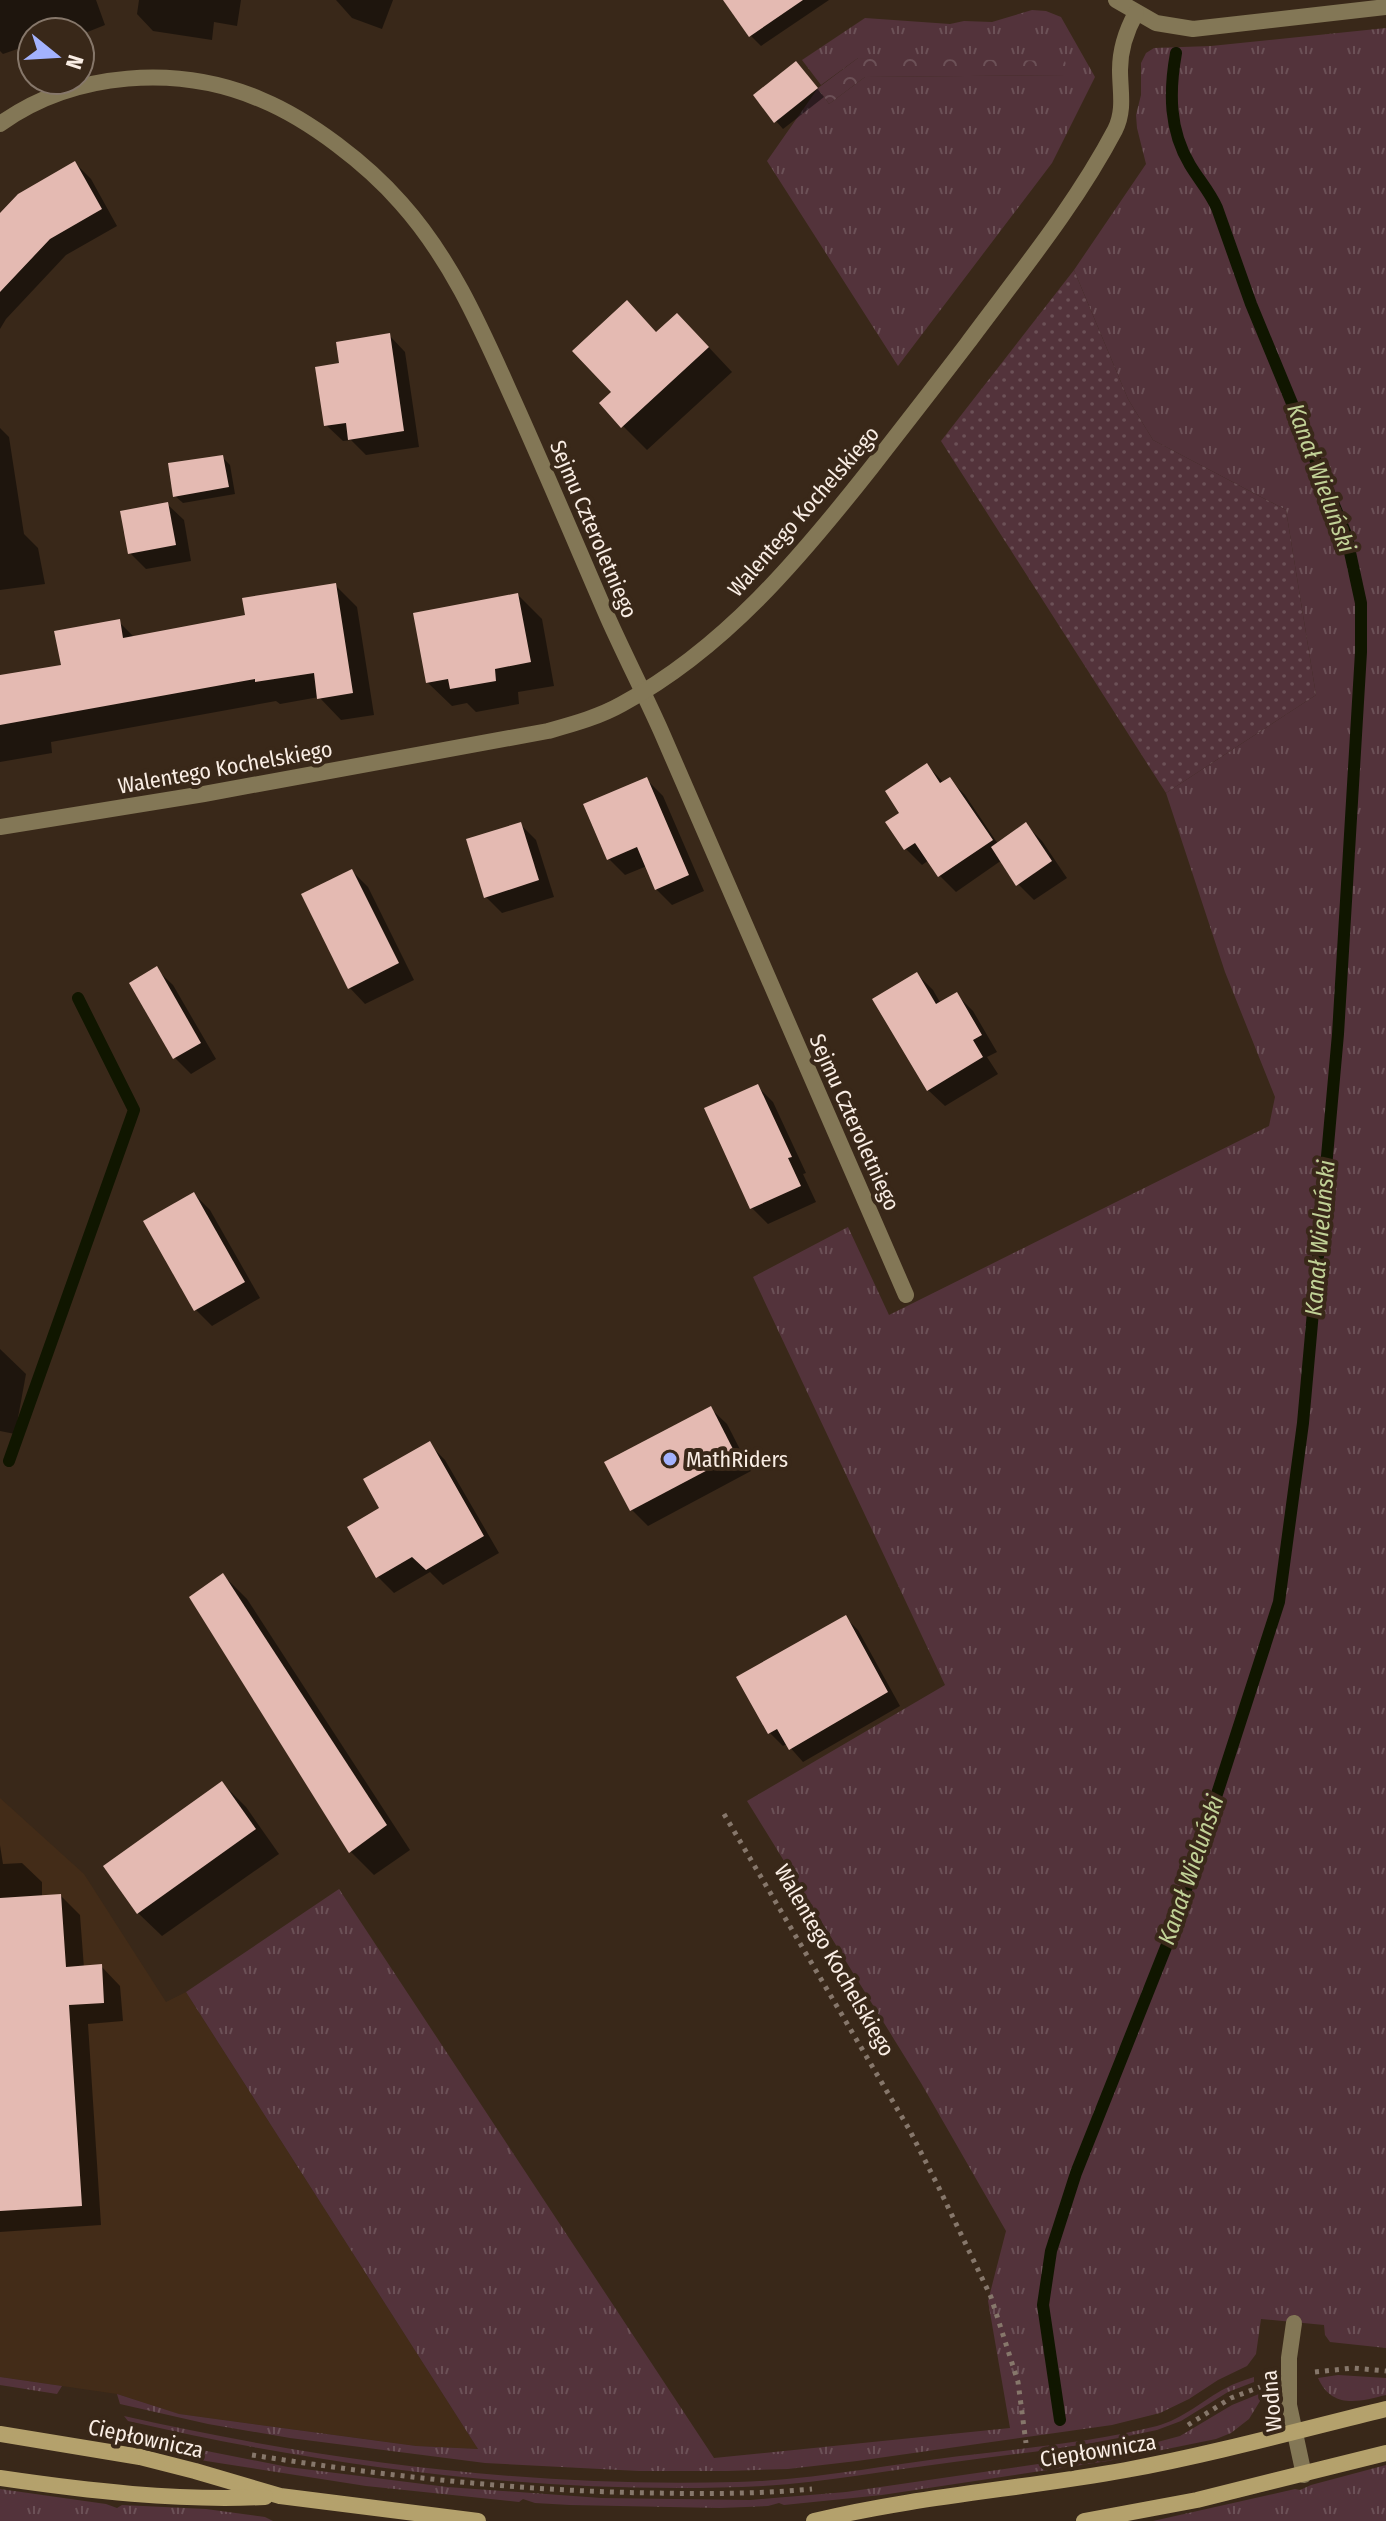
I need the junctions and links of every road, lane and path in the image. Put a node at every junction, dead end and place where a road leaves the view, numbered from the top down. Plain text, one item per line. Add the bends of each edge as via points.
1 (1116, 0) edge
2 (1386, 7) edge
3 (1136, 13) junction
4 (0, 124) edge
5 (642, 691) junction
6 (0, 827) edge
7 (906, 1295) dead end
8 (724, 1814) dead end
9 (1294, 2323) dead end
10 (1386, 2371) edge
11 (1311, 2373) dead end
12 (1265, 2385) dead end
13 (1386, 2409) edge
14 (1186, 2426) dead end
15 (1294, 2431) junction
16 (0, 2434) edge
17 (1026, 2443) dead end
18 (1386, 2453) edge
19 (246, 2454) dead end
20 (1304, 2475) junction
21 (0, 2478) edge
22 (824, 2488) dead end
23 (280, 2496) junction
24 (478, 2521) edge
25 (814, 2521) edge
26 (1084, 2521) edge

1 - 3 street
2 - 3 street via 1193,29 1156,23
3 - 5 street, Walentego Kochelskiego via 1122,43 1116,127 1042,243 792,565 722,633
4 - 5 street, Sejmu Czteroletniego via 55,93 109,80 158,78 216,85 263,100 358,161 435,244 468,299
5 - 6 street, Walentego Kochelskiego via 588,720 548,731
5 - 7 street, Sejmu Czteroletniego
8 - 17 path, Walentego Kochelskiego via 909,2129 991,2297 1018,2382
9 - 15 street, Wodna via 1288,2379
10 - 11 path
12 - 14 path via 1231,2398
13 - 15 main road, Ciepłownicza
15 - 20 street, Wodna
15 - 25 main road, Ciepłownicza via 1126,2470
16 - 23 main road, Ciepłownicza via 140,2457
18 - 20 main road
19 - 22 path via 408,2477 546,2489 709,2494
20 - 26 main road
21 - 23 main road, Ciepłownicza via 127,2494
23 - 24 main road, Ciepłownicza

